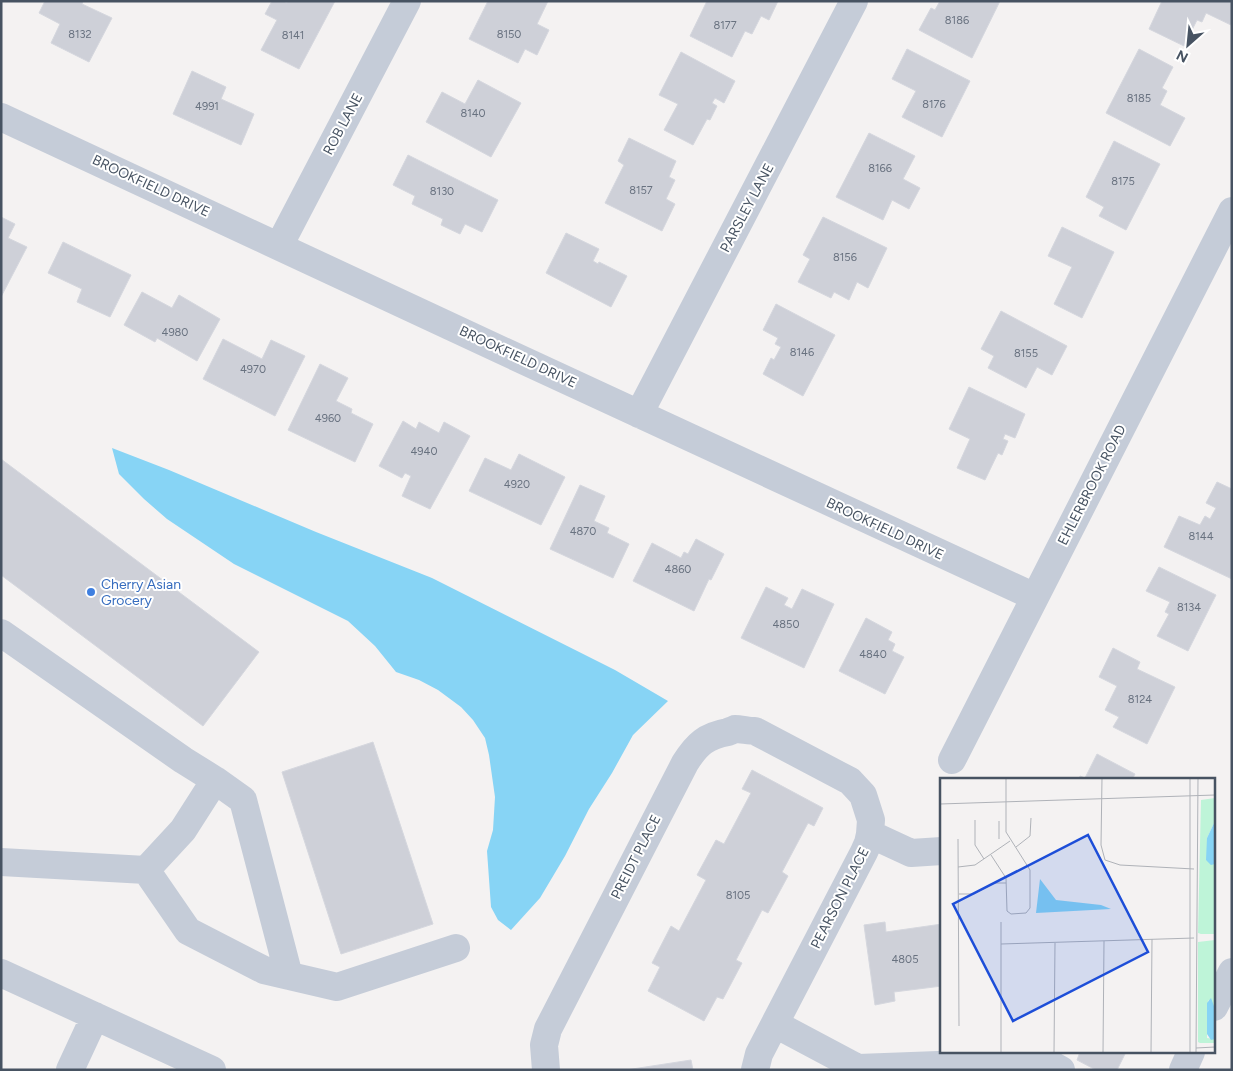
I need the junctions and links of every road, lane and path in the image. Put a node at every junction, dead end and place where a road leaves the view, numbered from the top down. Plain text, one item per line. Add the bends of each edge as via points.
1 (407, 1) edge
2 (854, 1) edge
3 (1, 116) edge
4 (1232, 211) edge
5 (279, 246) junction
6 (639, 414) junction
7 (1034, 598) junction
8 (1, 633) edge
9 (795, 752) joint
10 (952, 760) dead end
11 (215, 780) junction
12 (870, 834) junction
13 (940, 851) edge
14 (1, 862) edge
15 (146, 870) junction
16 (456, 948) dead end
17 (1232, 972) edge
18 (1, 973) edge
19 (289, 976) junction
20 (1216, 1003) edge
21 (95, 1016) junction
22 (774, 1024) junction
23 (1190, 1054) edge
24 (70, 1070) edge
25 (212, 1070) edge
26 (546, 1070) edge
27 (755, 1070) edge
28 (1061, 1070) edge
29 (1183, 1070) edge

1 - 5 street, ROB LANE
2 - 6 street, PARSLEY LANE
3 - 5 street, BROOKFIELD DRIVE
4 - 7 street, EHLERBROOK ROAD
5 - 6 street, BROOKFIELD DRIVE
6 - 7 street, BROOKFIELD DRIVE
7 - 10 street, EHLERBROOK ROAD
8 - 11 street
9 - 12 street, PEARSON PLACE via 850,781 863,795 871,820
9 - 26 street, PREIDT PLACE via 755,731 737,729 719,733 695,748 548,1029 544,1045
11 - 15 street via 183,830
11 - 19 street via 243,800
12 - 13 street via 911,853
12 - 22 street, PEARSON PLACE via 864,852
14 - 15 street
15 - 19 street via 188,931 264,970
16 - 19 street via 337,987
17 - 20 street
18 - 21 street
21 - 24 street
21 - 25 street
22 - 27 street, PEARSON PLACE
22 - 28 street via 858,1068 1045,1061
23 - 29 street

